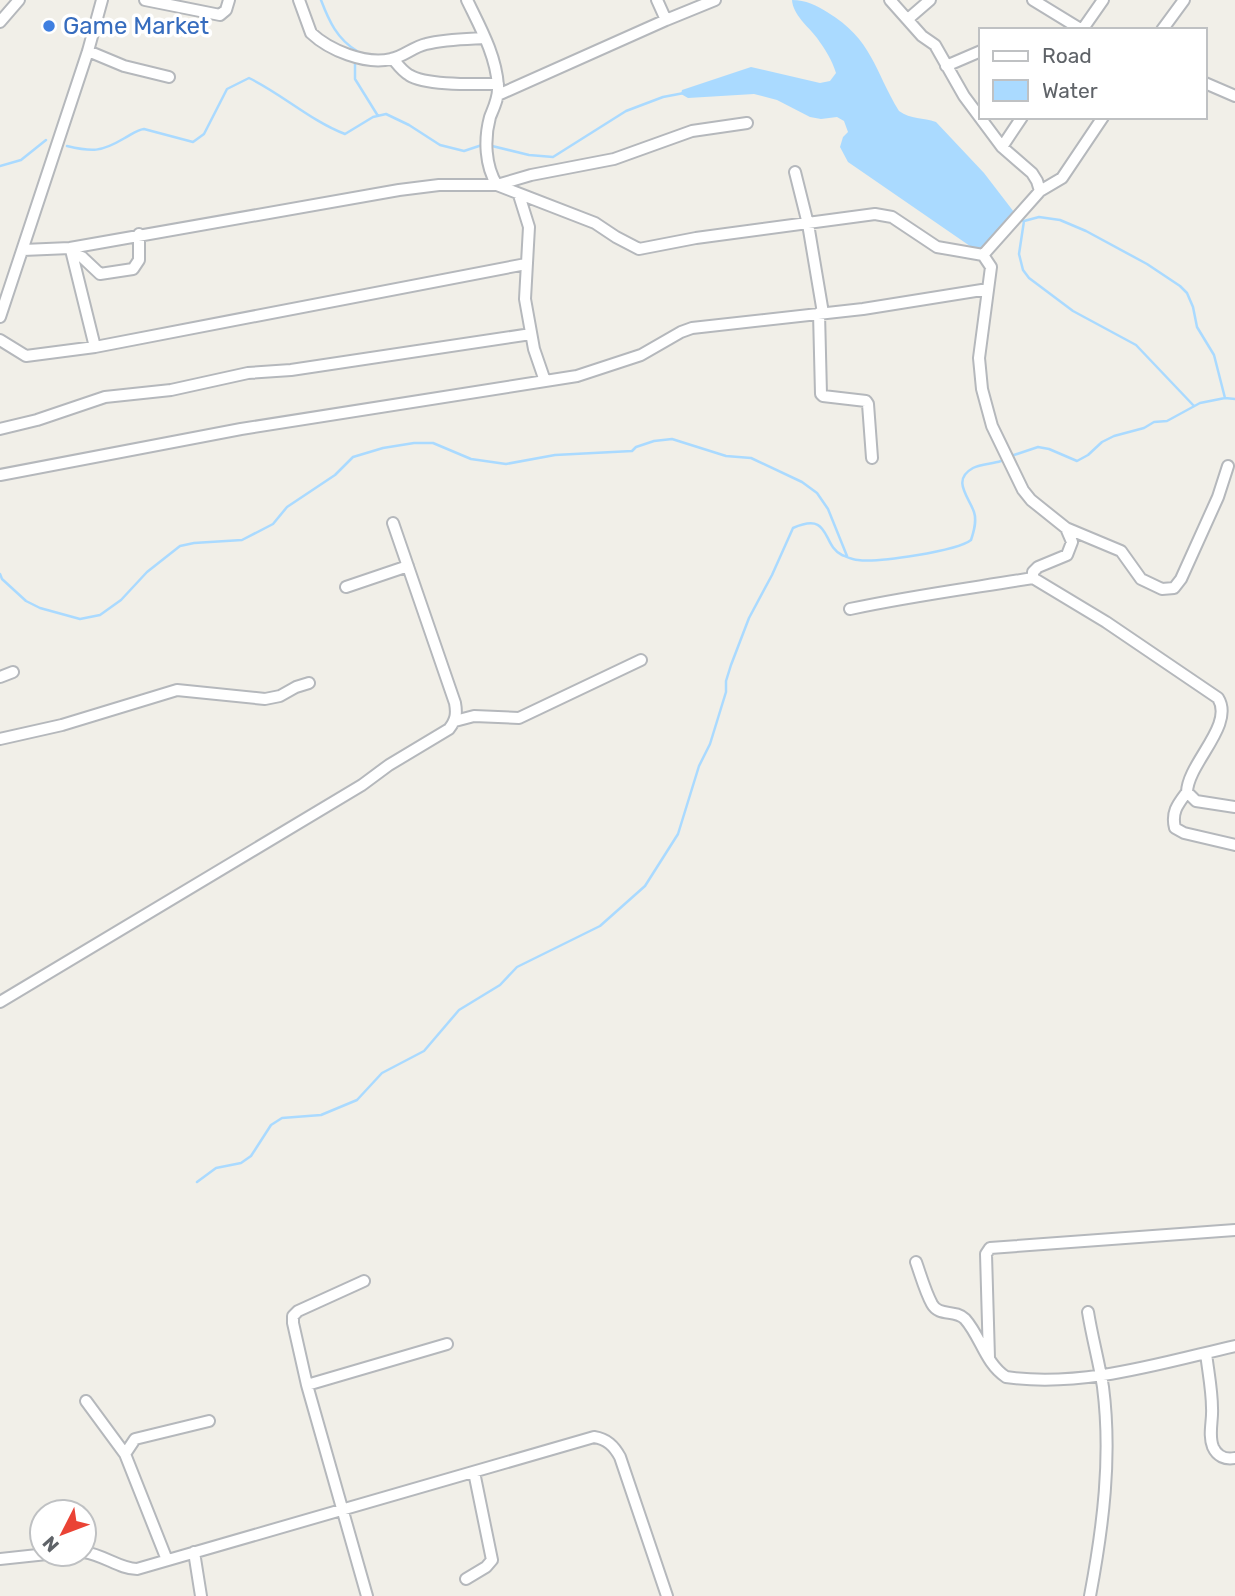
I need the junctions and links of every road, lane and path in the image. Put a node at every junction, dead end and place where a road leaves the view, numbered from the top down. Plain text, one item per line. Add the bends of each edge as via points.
1 (19, 0) edge
2 (102, 0) edge
3 (145, 0) edge
4 (229, 0) edge
5 (299, 0) edge
6 (467, 0) edge
7 (657, 0) edge
8 (715, 0) edge
9 (890, 0) edge
10 (930, 0) edge
11 (1034, 0) edge
12 (1103, 0) edge
13 (1184, 0) edge
14 (908, 19) junction
15 (666, 20) junction
16 (0, 22) edge
17 (1079, 28) edge
18 (1083, 28) edge
19 (1163, 28) edge
20 (485, 38) junction
21 (88, 51) junction
22 (979, 52) edge
23 (393, 59) junction
24 (946, 66) junction
25 (169, 76) dead end
26 (1207, 84) edge
27 (498, 90) junction
28 (1235, 96) edge
29 (979, 116) edge
30 (981, 119) edge
31 (1021, 119) edge
32 (1102, 119) edge
33 (747, 123) dead end
34 (1002, 147) junction
35 (795, 172) dead end
36 (497, 185) junction
37 (1040, 191) junction
38 (519, 195) junction
39 (808, 224) junction
40 (139, 234) junction
41 (23, 250) junction
42 (71, 251) junction
43 (983, 255) junction
44 (527, 264) junction
45 (14, 273) junction
46 (0, 277) edge
47 (988, 289) junction
48 (821, 313) junction
49 (0, 317) edge
50 (531, 334) junction
51 (0, 340) edge
52 (95, 347) junction
53 (545, 381) junction
54 (0, 429) edge
55 (872, 458) dead end
56 (1228, 466) dead end
57 (0, 475) edge
58 (393, 523) dead end
59 (1066, 528) junction
60 (408, 566) junction
61 (1033, 578) junction
62 (346, 587) dead end
63 (850, 610) dead end
64 (641, 660) dead end
65 (13, 672) dead end
66 (0, 677) edge
67 (309, 684) dead end
68 (455, 721) junction
69 (0, 739) edge
70 (1187, 792) junction
71 (1235, 807) edge
72 (1235, 845) edge
73 (0, 1002) edge
74 (1235, 1230) edge
75 (916, 1262) dead end
76 (364, 1281) dead end
77 (1088, 1312) dead end
78 (447, 1344) dead end
79 (1235, 1346) edge
80 (1206, 1353) junction
81 (990, 1361) junction
82 (1101, 1375) junction
83 (307, 1385) junction
84 (86, 1401) dead end
85 (209, 1421) dead end
86 (125, 1454) junction
87 (1235, 1458) edge
88 (474, 1472) junction
89 (342, 1508) junction
90 (194, 1552) junction
91 (28, 1556) edge
92 (98, 1556) edge
93 (0, 1559) edge
94 (167, 1560) junction
95 (466, 1579) dead end
96 (201, 1596) edge
97 (367, 1596) edge
98 (667, 1596) edge
99 (1090, 1596) edge

1 - 16 street
2 - 21 street
3 - 4 street via 220,15
5 - 23 street via 307,27 316,38 361,58
6 - 20 street
7 - 15 street
8 - 15 street
9 - 14 street
10 - 14 street
11 - 17 street
12 - 18 street
13 - 19 street
14 - 24 street via 935,46
15 - 27 street
20 - 23 street via 421,44
20 - 27 street
21 - 25 street via 124,66
21 - 41 street
22 - 24 street
23 - 27 street via 415,78
24 - 29 street
26 - 28 street
27 - 36 street via 487,132 488,164
30 - 34 street
31 - 34 street
32 - 37 street via 1062,178
33 - 36 street via 692,131 614,159
34 - 37 street via 1031,173
35 - 39 street
36 - 38 street
36 - 40 street via 399,190
37 - 43 street
38 - 39 street via 595,223 639,249
38 - 44 street via 528,227
39 - 43 street via 884,214 937,247
39 - 48 street
40 - 42 street
40 - 42 street via 139,260 133,269 100,274
41 - 42 street
41 - 45 street
42 - 52 street
43 - 47 street via 991,267
44 - 50 street via 525,299
44 - 52 street
45 - 46 street
45 - 49 street
47 - 48 street
47 - 59 street via 979,358 992,426 1023,490
48 - 53 street via 692,328 642,355 578,376
48 - 55 street via 821,394 866,401
50 - 53 street
50 - 54 street via 105,397
51 - 52 street via 26,356
53 - 57 street via 241,429
56 - 59 street via 1174,588 1151,585 1141,579 1121,551
58 - 60 street
59 - 61 street via 1072,542 1067,555 1038,567
60 - 62 street
60 - 68 street via 455,703
61 - 63 street
61 - 70 street via 1218,698 1222,704 1220,723 1193,770
64 - 68 street via 519,718 474,716
65 - 66 street
67 - 69 street via 265,699 183,689
68 - 73 street via 441,736 362,785
70 - 71 street via 1196,801
70 - 72 street via 1175,808 1175,828
74 - 81 street via 990,1248 986,1254
75 - 81 street via 932,1305 964,1319
76 - 83 street via 293,1316
77 - 82 street
78 - 83 street
79 - 80 street
80 - 82 street
80 - 87 street via 1212,1442 1222,1457
81 - 82 street via 1003,1375 1018,1379
82 - 99 street via 1107,1454
83 - 89 street
84 - 86 street
85 - 86 street via 135,1439
86 - 94 street
88 - 89 street
88 - 95 street via 492,1560
88 - 98 street via 603,1438 621,1457
89 - 90 street
89 - 97 street
90 - 94 street
90 - 96 street
91 - 93 street
92 - 94 street via 129,1569

